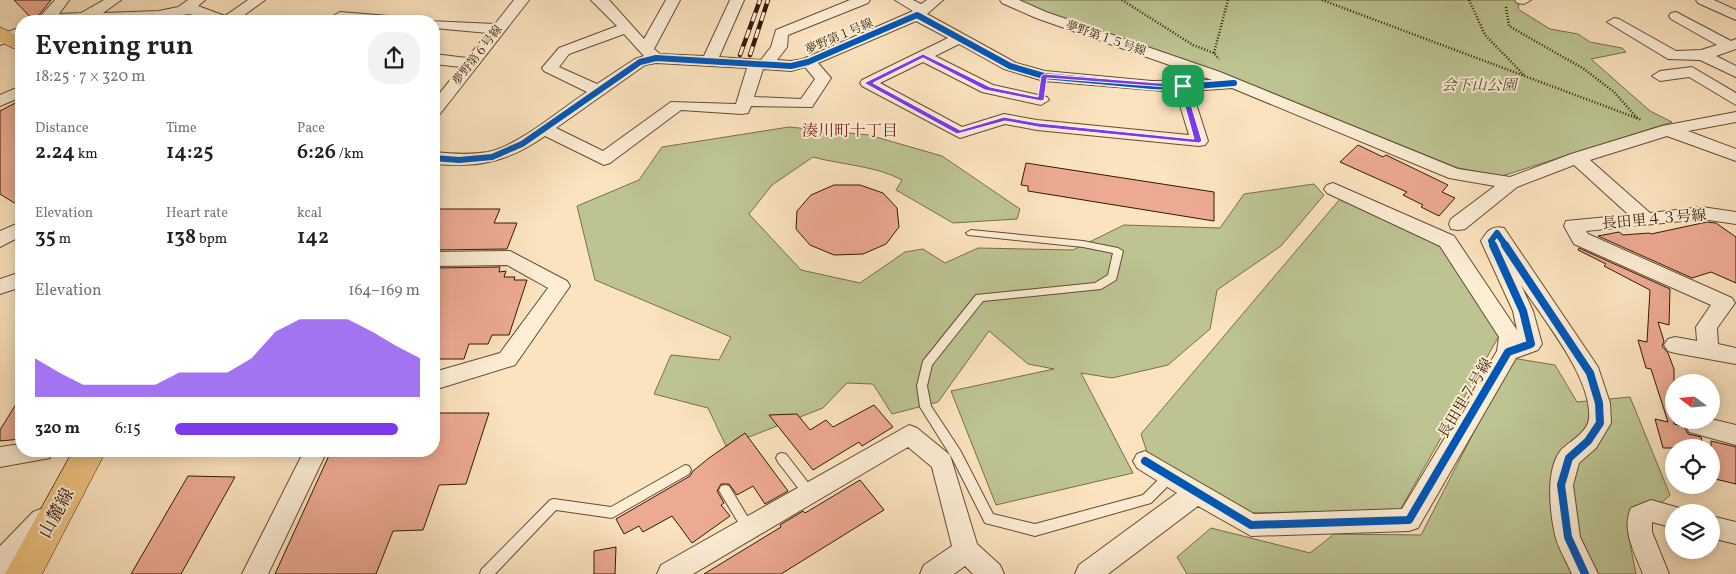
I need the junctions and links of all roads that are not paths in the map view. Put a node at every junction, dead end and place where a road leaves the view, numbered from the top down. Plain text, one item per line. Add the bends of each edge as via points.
1 (62, 0) edge
2 (114, 0) edge
3 (198, 0) edge
4 (258, 0) edge
5 (355, 0) edge
6 (520, 0) edge
7 (598, 0) edge
8 (673, 0) edge
9 (737, 0) edge
10 (863, 0) edge
11 (902, 0) edge
12 (936, 0) edge
13 (1007, 0) edge
14 (1703, 0) edge
15 (183, 10) junction
16 (920, 13) junction
17 (49, 15) edge
18 (88, 15) edge
19 (159, 15) edge
20 (172, 15) edge
21 (210, 15) edge
22 (236, 15) edge
23 (342, 15) edge
24 (1676, 16) dead end
25 (1736, 16) edge
26 (1614, 22) dead end
27 (440, 24) edge
28 (626, 28) junction
29 (497, 29) junction
30 (959, 38) junction
31 (1733, 45) edge
32 (651, 54) junction
33 (1703, 55) junction
34 (923, 56) junction
35 (440, 60) edge
36 (709, 62) junction
37 (808, 62) junction
38 (471, 63) junction
39 (760, 65) junction
40 (1736, 72) edge
41 (1044, 76) junction
42 (1660, 76) dead end
43 (1234, 83) junction
44 (1183, 86) junction
45 (598, 91) junction
46 (440, 93) edge
47 (15, 94) edge
48 (1041, 100) junction
49 (1736, 100) edge
50 (0, 101) edge
51 (746, 101) junction
52 (1736, 117) edge
53 (1038, 125) junction
54 (544, 128) junction
55 (1668, 130) junction
56 (1736, 155) edge
57 (440, 158) edge
58 (1577, 158) junction
59 (1511, 183) junction
60 (1333, 189) dead end
61 (1736, 218) edge
62 (1646, 220) junction
63 (1458, 224) dead end
64 (15, 231) edge
65 (971, 233) dead end
66 (0, 240) edge
67 (440, 259) edge
68 (1466, 270) junction
69 (1515, 276) junction
70 (15, 281) edge
71 (0, 287) edge
72 (1675, 345) dead end
73 (1708, 349) junction
74 (1508, 352) junction
75 (1736, 356) edge
76 (440, 379) edge
77 (1713, 429) edge
78 (1736, 435) edge
79 (15, 456) edge
80 (87, 457) edge
81 (313, 457) edge
82 (0, 458) edge
83 (782, 458) dead end
84 (1145, 461) dead end
85 (685, 470) dead end
86 (1170, 476) junction
87 (725, 490) dead end
88 (1197, 492) junction
89 (809, 493) junction
90 (65, 498) junction
91 (1665, 515) edge
92 (748, 528) junction
93 (1720, 529) edge
94 (1736, 533) edge
95 (966, 551) junction
96 (0, 567) edge
97 (23, 574) edge
98 (255, 574) edge
99 (486, 574) edge
100 (670, 574) edge
101 (933, 574) edge
102 (991, 574) edge
103 (1088, 574) edge
104 (1585, 574) edge
105 (1656, 574) edge

1 - 17 street
2 - 18 street
3 - 15 street
4 - 22 street
5 - 23 street
6 - 29 street, 夢野第６号線
7 - 28 street
8 - 32 street
9 - 36 street
10 - 39 street via 781,33 779,46
11 - 16 street
12 - 16 street, 夢野第１号線
13 - 43 street, 夢野第１５号線
14 - 25 street
15 - 19 street
15 - 20 street
15 - 21 street
16 - 30 street
16 - 37 street, 夢野第１号線
24 - 31 street
26 - 33 street via 1673,56
27 - 29 street
28 - 32 street
28 - 45 street via 564,50 550,68
29 - 38 street, 夢野第６号線
30 - 34 street
30 - 41 street via 1010,66
31 - 33 street
32 - 36 street, 夢野第１号線
32 - 45 street, 夢野第１号線
33 - 40 street
34 - 48 street via 988,89
34 - 53 street via 868,83 960,133 1004,119
35 - 38 street
36 - 39 street, 夢野第１号線
37 - 39 street, 夢野第１号線 via 792,66
37 - 51 street via 823,78 806,104
38 - 46 street, 夢野第６号線
39 - 51 street
41 - 44 street
41 - 48 street
42 - 49 street via 1692,72
43 - 44 street
43 - 59 street, 夢野第１５号線 via 1455,174
44 - 53 street via 1199,141
45 - 54 street, 夢野第１号線
47 - 50 street
48 - 53 street
51 - 54 street via 742,109 677,105 604,159
52 - 55 street
54 - 57 street, 夢野第１号線 via 522,144 492,156
55 - 56 street
55 - 58 street
58 - 59 street
58 - 62 street
59 - 63 street
60 - 68 street via 1447,241
61 - 62 street, 長田里４３号線 via 1702,213
62 - 73 street, 長田里４３号線 via 1572,226 1581,239 1726,303 1706,327
64 - 66 street
65 - 86 lane via 1083,244 1118,251 1112,277 1097,286 980,298 927,364 922,386 926,408 956,454 989,519 1036,530 1147,499
67 - 76 street via 510,258 560,286 507,359
68 - 69 street
68 - 74 street via 1510,336
69 - 74 street, 長田里７号線 via 1531,344
69 - 104 street via 1590,373 1599,403 1600,423 1588,441 1569,458 1561,485 1568,537
70 - 71 street
72 - 73 street
73 - 75 street
74 - 88 street, 長田里７号線 via 1409,520 1251,525
77 - 78 street
79 - 82 street
80 - 90 main road, 山麓線
81 - 98 street
83 - 89 lane
84 - 86 street
85 - 99 lane via 612,513 554,504
86 - 88 street
87 - 92 lane
88 - 103 street
89 - 92 street
89 - 95 street via 909,435 942,462
90 - 96 street
90 - 97 main road, 山麓線
91 - 105 street via 1651,511 1640,516 1640,532
92 - 100 street
93 - 94 street
95 - 101 street
95 - 102 street

